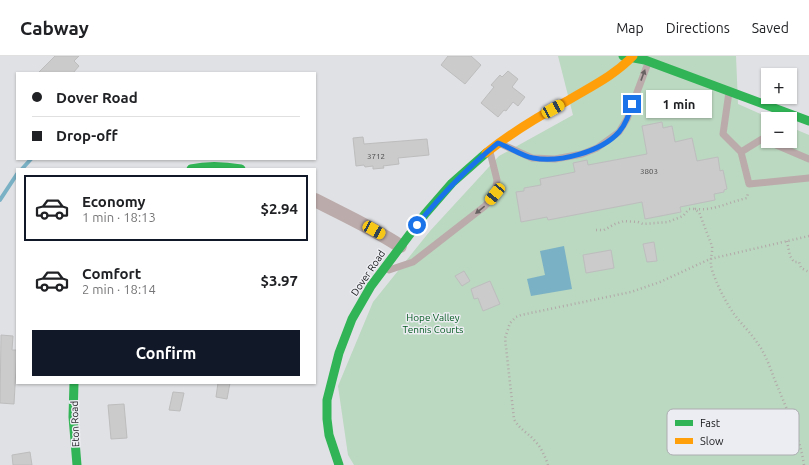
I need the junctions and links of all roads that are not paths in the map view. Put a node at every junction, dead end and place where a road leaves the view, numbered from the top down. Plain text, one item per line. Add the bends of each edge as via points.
1 (629, 57) edge
2 (649, 61) junction
3 (729, 90) junction
4 (809, 121) edge
5 (498, 143) junction
6 (490, 150) junction
7 (741, 152) junction
8 (809, 159) edge
9 (196, 168) edge
10 (233, 168) edge
11 (809, 178) edge
12 (316, 200) edge
13 (400, 246) junction
14 (380, 273) junction
15 (74, 384) edge
16 (77, 465) edge
17 (339, 465) edge

1 - 2 street
1 - 5 street, Dover Road via 619,69 602,82 532,120
2 - 3 street
5 -> 2 lane via 532,158 555,159 582,154 597,148 619,132 627,119
3 - 4 street
3 - 7 lane via 723,134
5 - 6 street, Dover Road
6 - 13 street, Dover Road via 452,184
6 -> 14 lane via 497,180 495,194 486,206 413,262
7 - 8 lane via 762,139
7 - 11 lane via 749,184
9 - 10 street
12 - 13 street via 386,236
13 - 14 street, Dover Road
14 - 17 street, Dover Road via 343,338 327,401 329,432
15 - 16 street, Eton Road

